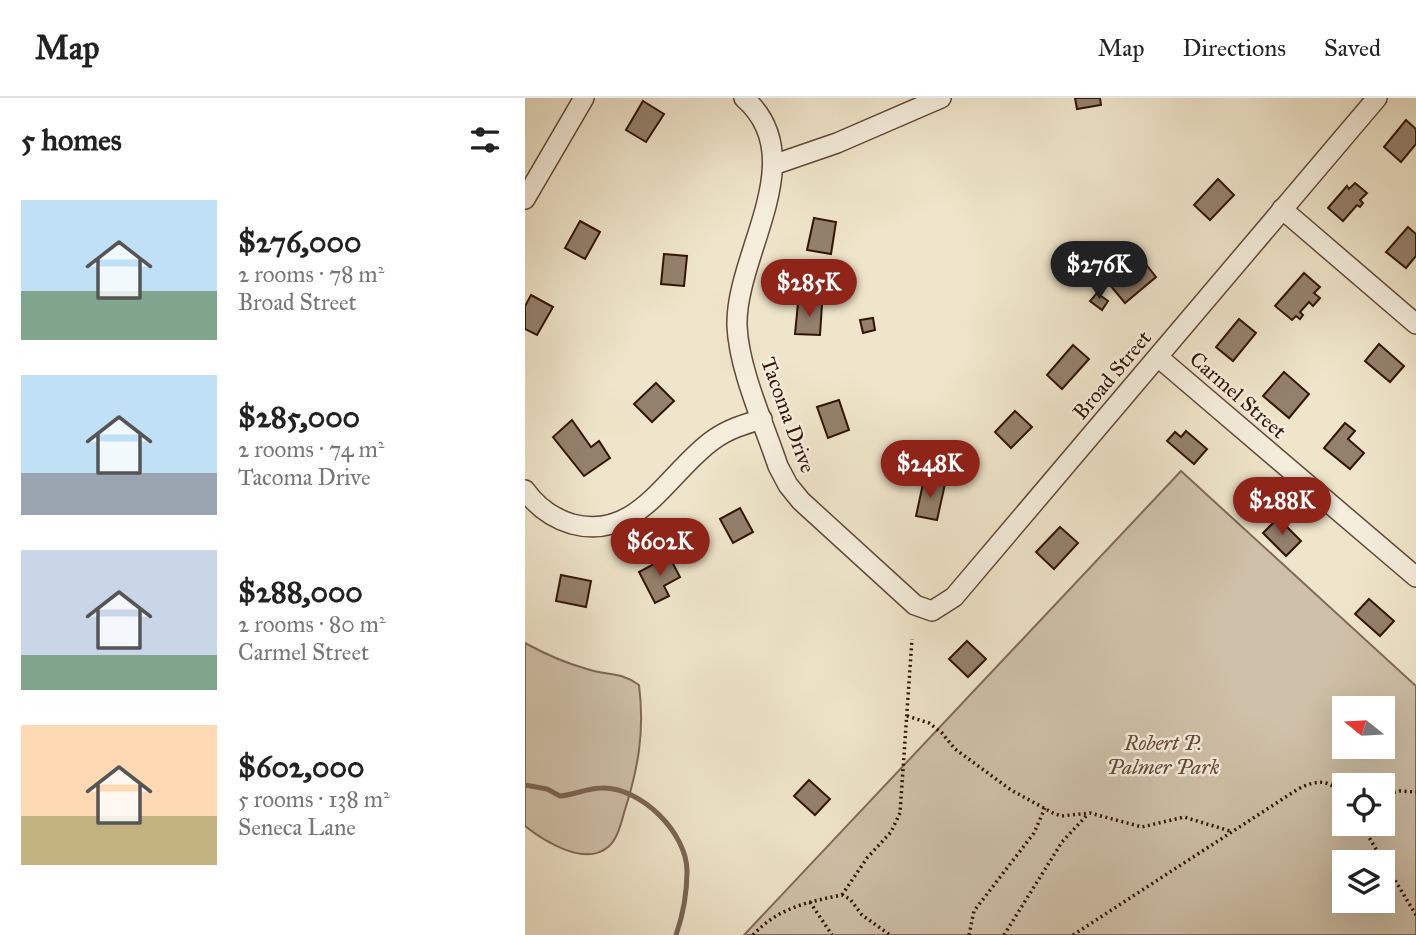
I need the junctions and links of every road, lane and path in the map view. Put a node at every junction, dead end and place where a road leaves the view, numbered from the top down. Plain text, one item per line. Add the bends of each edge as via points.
1 (585, 98) edge
2 (744, 98) edge
3 (941, 98) edge
4 (1377, 98) edge
5 (773, 165) junction
6 (525, 199) edge
7 (1282, 209) junction
8 (1416, 324) edge
9 (1158, 356) junction
10 (762, 419) junction
11 (525, 490) edge
12 (1416, 577) edge
13 (932, 611) joint
14 (912, 639) dead end
15 (907, 716) junction
16 (1332, 785) edge
17 (1395, 792) edge
18 (1416, 792) edge
19 (1045, 808) junction
20 (1090, 813) junction
21 (1230, 831) junction
22 (1368, 836) edge
23 (842, 895) junction
24 (810, 902) junction
25 (1416, 915) edge
26 (753, 935) edge
27 (832, 935) edge
28 (890, 935) edge
29 (968, 935) edge
30 (1004, 935) edge
31 (1073, 935) edge

1 - 6 street
2 - 5 street, Tacoma Drive via 768,129
3 - 5 street
4 - 7 street, Broad Street
5 - 10 street, Tacoma Drive via 737,324
7 - 8 street
7 - 9 street, Broad Street
9 - 12 street, Carmel Street
9 - 13 street, Broad Street via 954,597
10 - 11 street via 712,440 643,509 623,522 593,527 564,522 544,511
10 - 13 street, Tacoma Drive via 782,475 794,494 915,605
14 - 15 path
15 - 19 path via 929,723 1010,790
15 - 23 path via 900,813 891,832
16 - 21 path via 1314,781
17 - 18 path
19 - 20 path via 1061,816
19 - 29 path via 1034,833 974,911
20 - 21 path via 1142,827 1184,817
20 - 30 path via 1062,842
21 - 31 path
22 - 25 path
23 - 24 path
23 - 28 path
24 - 26 path via 779,912
24 - 27 path

